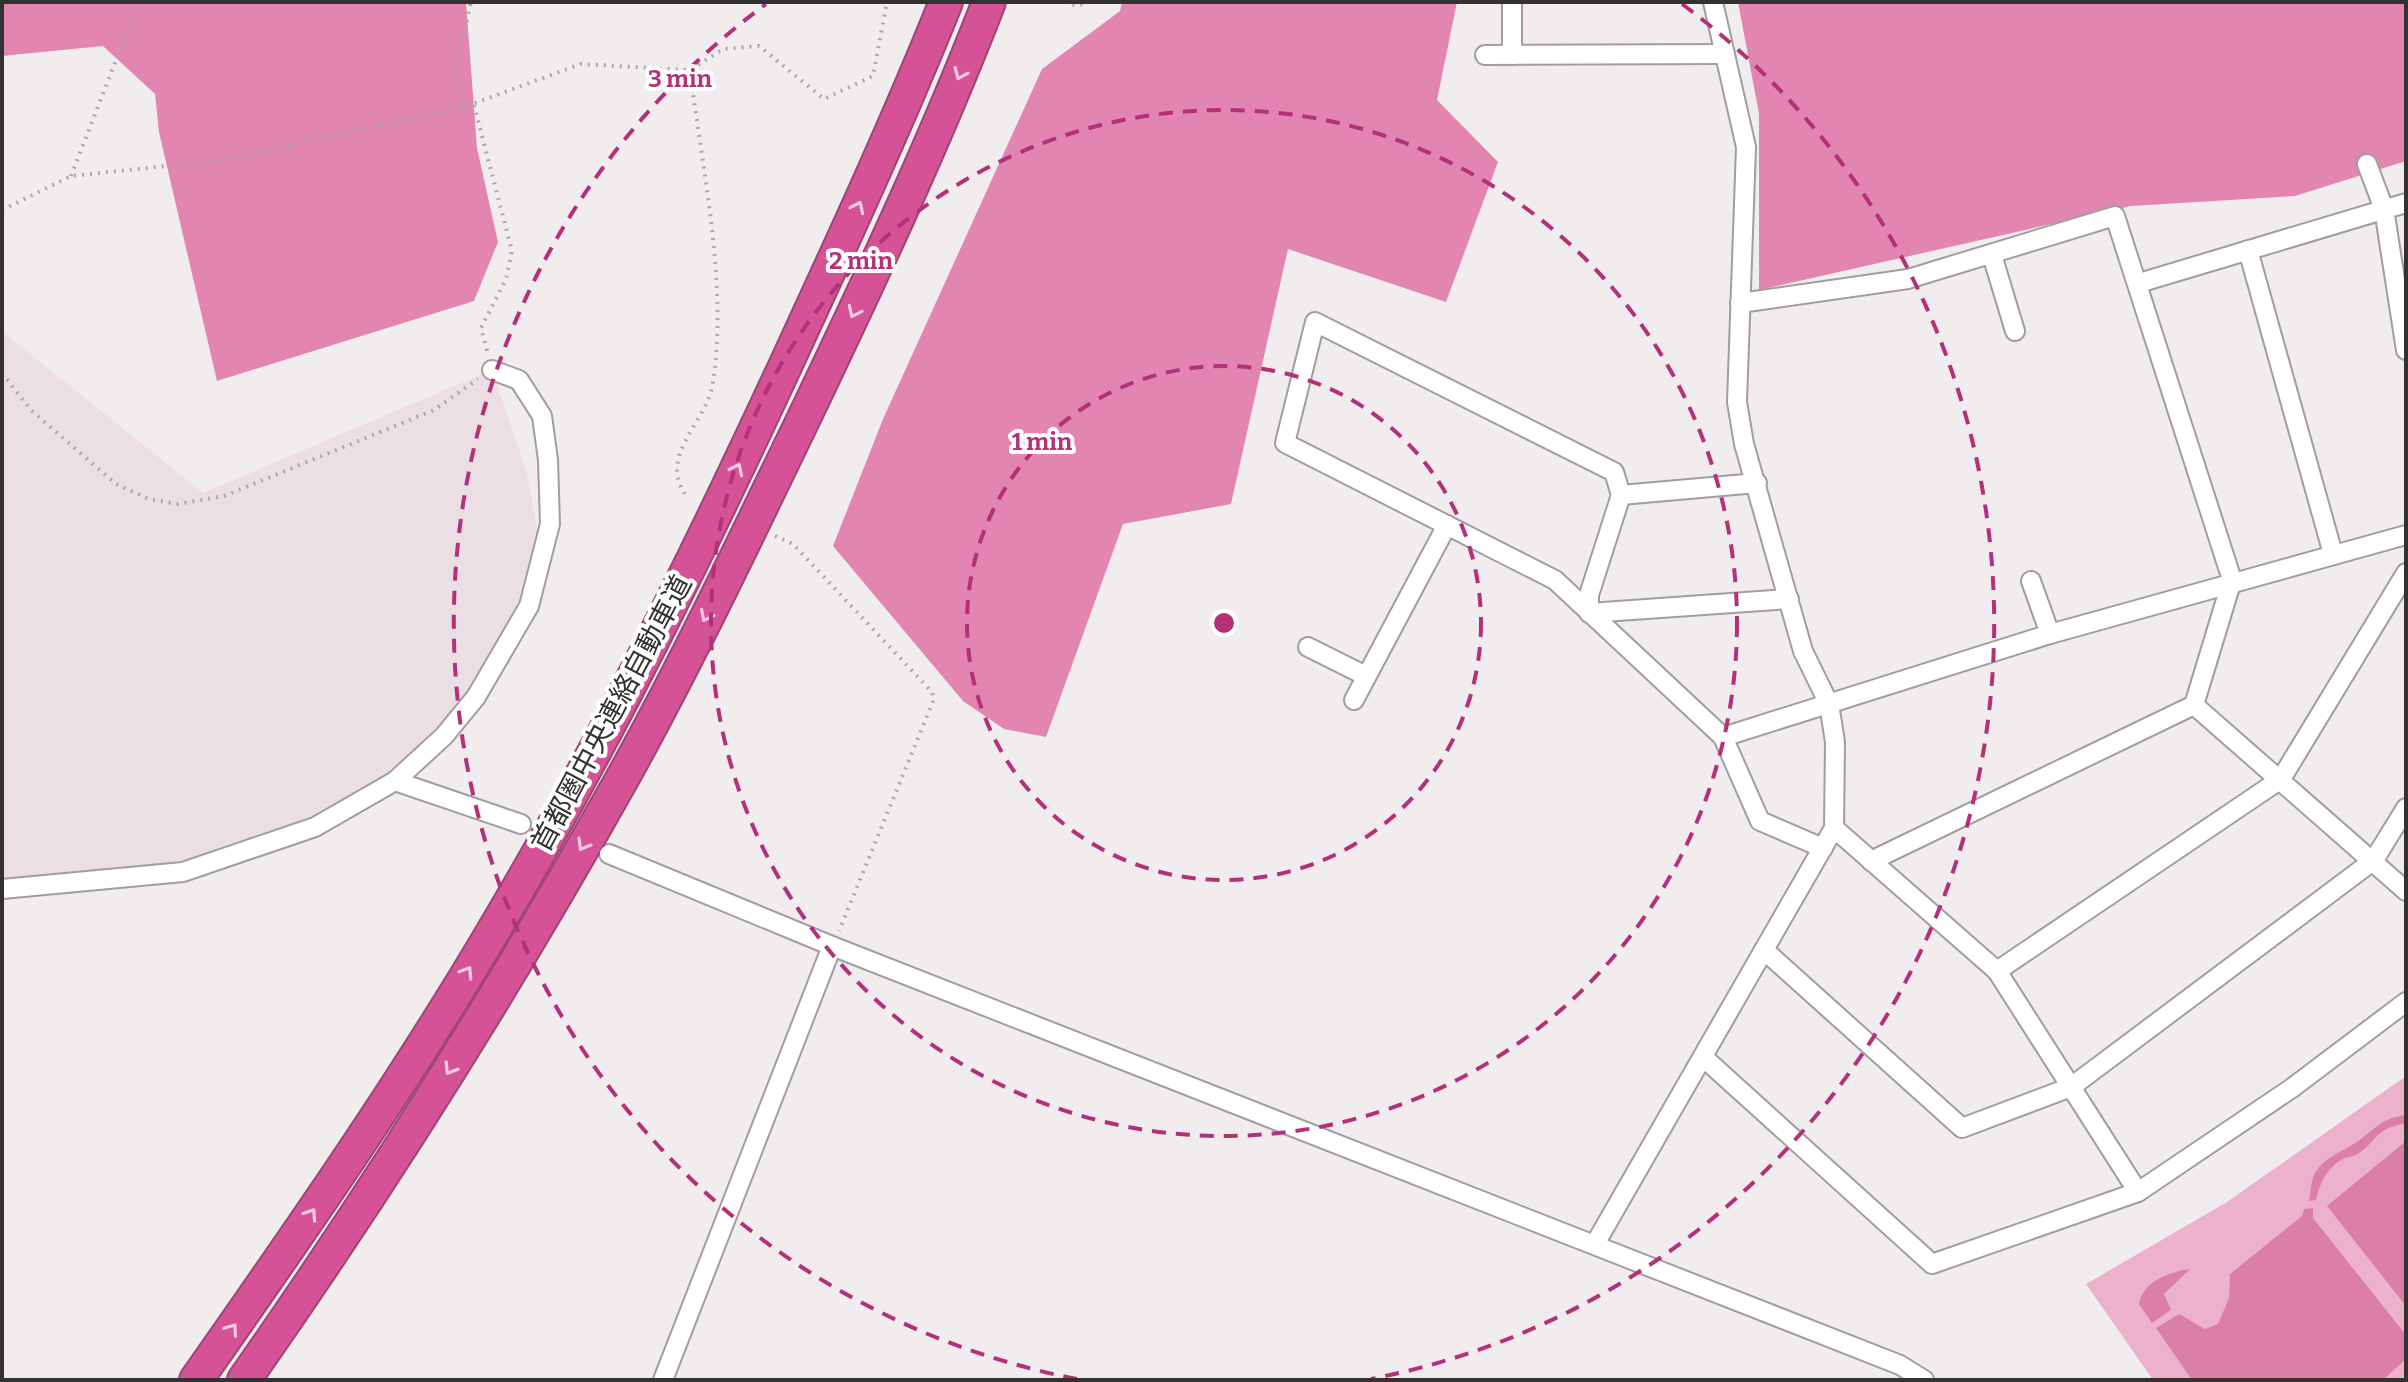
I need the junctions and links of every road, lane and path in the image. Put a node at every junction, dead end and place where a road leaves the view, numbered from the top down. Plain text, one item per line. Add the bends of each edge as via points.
1 (134, 2) edge
2 (471, 2) edge
3 (887, 2) edge
4 (946, 2) edge
5 (989, 2) edge
6 (1065, 2) edge
7 (1088, 2) edge
8 (1512, 2) edge
9 (1713, 2) edge
10 (1725, 54) junction
11 (1485, 55) dead end
12 (1512, 55) junction
13 (690, 70) junction
14 (474, 105) junction
15 (464, 107) junction
16 (2367, 164) dead end
17 (71, 176) junction
18 (2406, 203) edge
19 (2384, 209) junction
20 (2, 210) edge
21 (2248, 250) junction
22 (1992, 255) junction
23 (2139, 283) junction
24 (1740, 303) junction
25 (2015, 331) dead end
26 (2406, 350) edge
27 (492, 370) junction
28 (2, 373) edge
29 (1757, 483) junction
30 (685, 494) dead end
31 (1621, 495) junction
32 (1447, 525) junction
33 (2406, 535) edge
34 (775, 536) dead end
35 (2333, 554) junction
36 (2406, 573) edge
37 (2232, 580) junction
38 (2031, 581) dead end
39 (1789, 599) junction
40 (1589, 613) junction
41 (2050, 634) junction
42 (1308, 647) dead end
43 (1366, 676) junction
44 (1354, 700) dead end
45 (1829, 704) junction
46 (2194, 705) junction
47 (1723, 737) junction
48 (2281, 779) junction
49 (395, 781) junction
50 (2406, 808) edge
51 (521, 824) dead end
52 (1834, 828) junction
53 (1823, 848) junction
54 (609, 854) dead end
55 (2374, 860) junction
56 (1871, 861) junction
57 (2, 889) edge
58 (2406, 891) edge
59 (832, 946) junction
60 (1764, 950) junction
61 (1997, 971) junction
62 (2406, 1002) edge
63 (1703, 1057) junction
64 (2071, 1087) junction
65 (2138, 1192) junction
66 (1595, 1244) junction
67 (196, 1380) edge
68 (244, 1380) edge
69 (663, 1380) edge
70 (1924, 1380) edge

1 - 17 path via 109,84
2 - 15 path via 455,74
3 - 13 path via 873,76 824,99 759,46 723,49
67 -> 4 highway, 首都圏中央連絡自動車道 via 394,1089 501,918 626,693 754,435
5 -> 68 highway, 首都圏中央連絡自動車道 via 823,378 622,777 496,994
6 - 7 path
8 - 12 street
9 - 10 street
10 - 12 street
10 - 24 street via 1746,147
11 - 12 street
13 - 14 path via 581,64
13 - 30 path via 719,325 713,387 676,462 675,479
14 - 15 path
14 - 27 path via 512,251 506,279 481,328
15 - 17 path via 223,160
16 - 19 street
17 - 20 path
18 - 19 street
19 - 21 street
19 - 26 street
21 - 23 street
21 - 35 street
22 - 23 street via 2115,216
22 - 24 street via 1908,279
22 - 25 street
23 - 37 street
24 - 29 street via 1737,402
27 - 28 path via 434,410 224,496 178,504 149,499 116,484 31,410
27 - 49 street via 519,380 542,416 550,524 543,559 529,606 476,697 444,736
29 - 31 street
29 - 39 street
31 - 32 street via 1614,472 1315,322 1285,443
31 - 40 street via 1589,595
32 - 40 street via 1555,580
32 - 43 street
33 - 35 street
34 - 59 path via 793,544 934,699
35 - 37 street
36 - 48 street
37 - 41 street
37 - 46 street
38 - 41 street
39 - 40 street
39 - 45 street via 1803,651
40 - 47 street
41 - 45 street
42 - 43 street
43 - 44 street
45 - 47 street
45 - 52 street via 1835,742
46 - 48 street
46 - 56 street
47 - 53 street via 1760,821
48 - 55 street
48 - 61 street
49 - 51 street
49 - 57 street via 315,827 183,872
50 - 55 street
52 - 53 street
52 - 56 street
53 - 60 street
54 - 59 street
55 - 58 street
55 - 64 street
56 - 61 street
59 - 66 street
59 - 69 street
60 - 63 street
60 - 64 street via 1962,1128
61 - 64 street
62 - 65 street via 2292,1088
63 - 65 street via 1932,1264
63 - 66 street
64 - 65 street
66 - 70 street via 1900,1365

